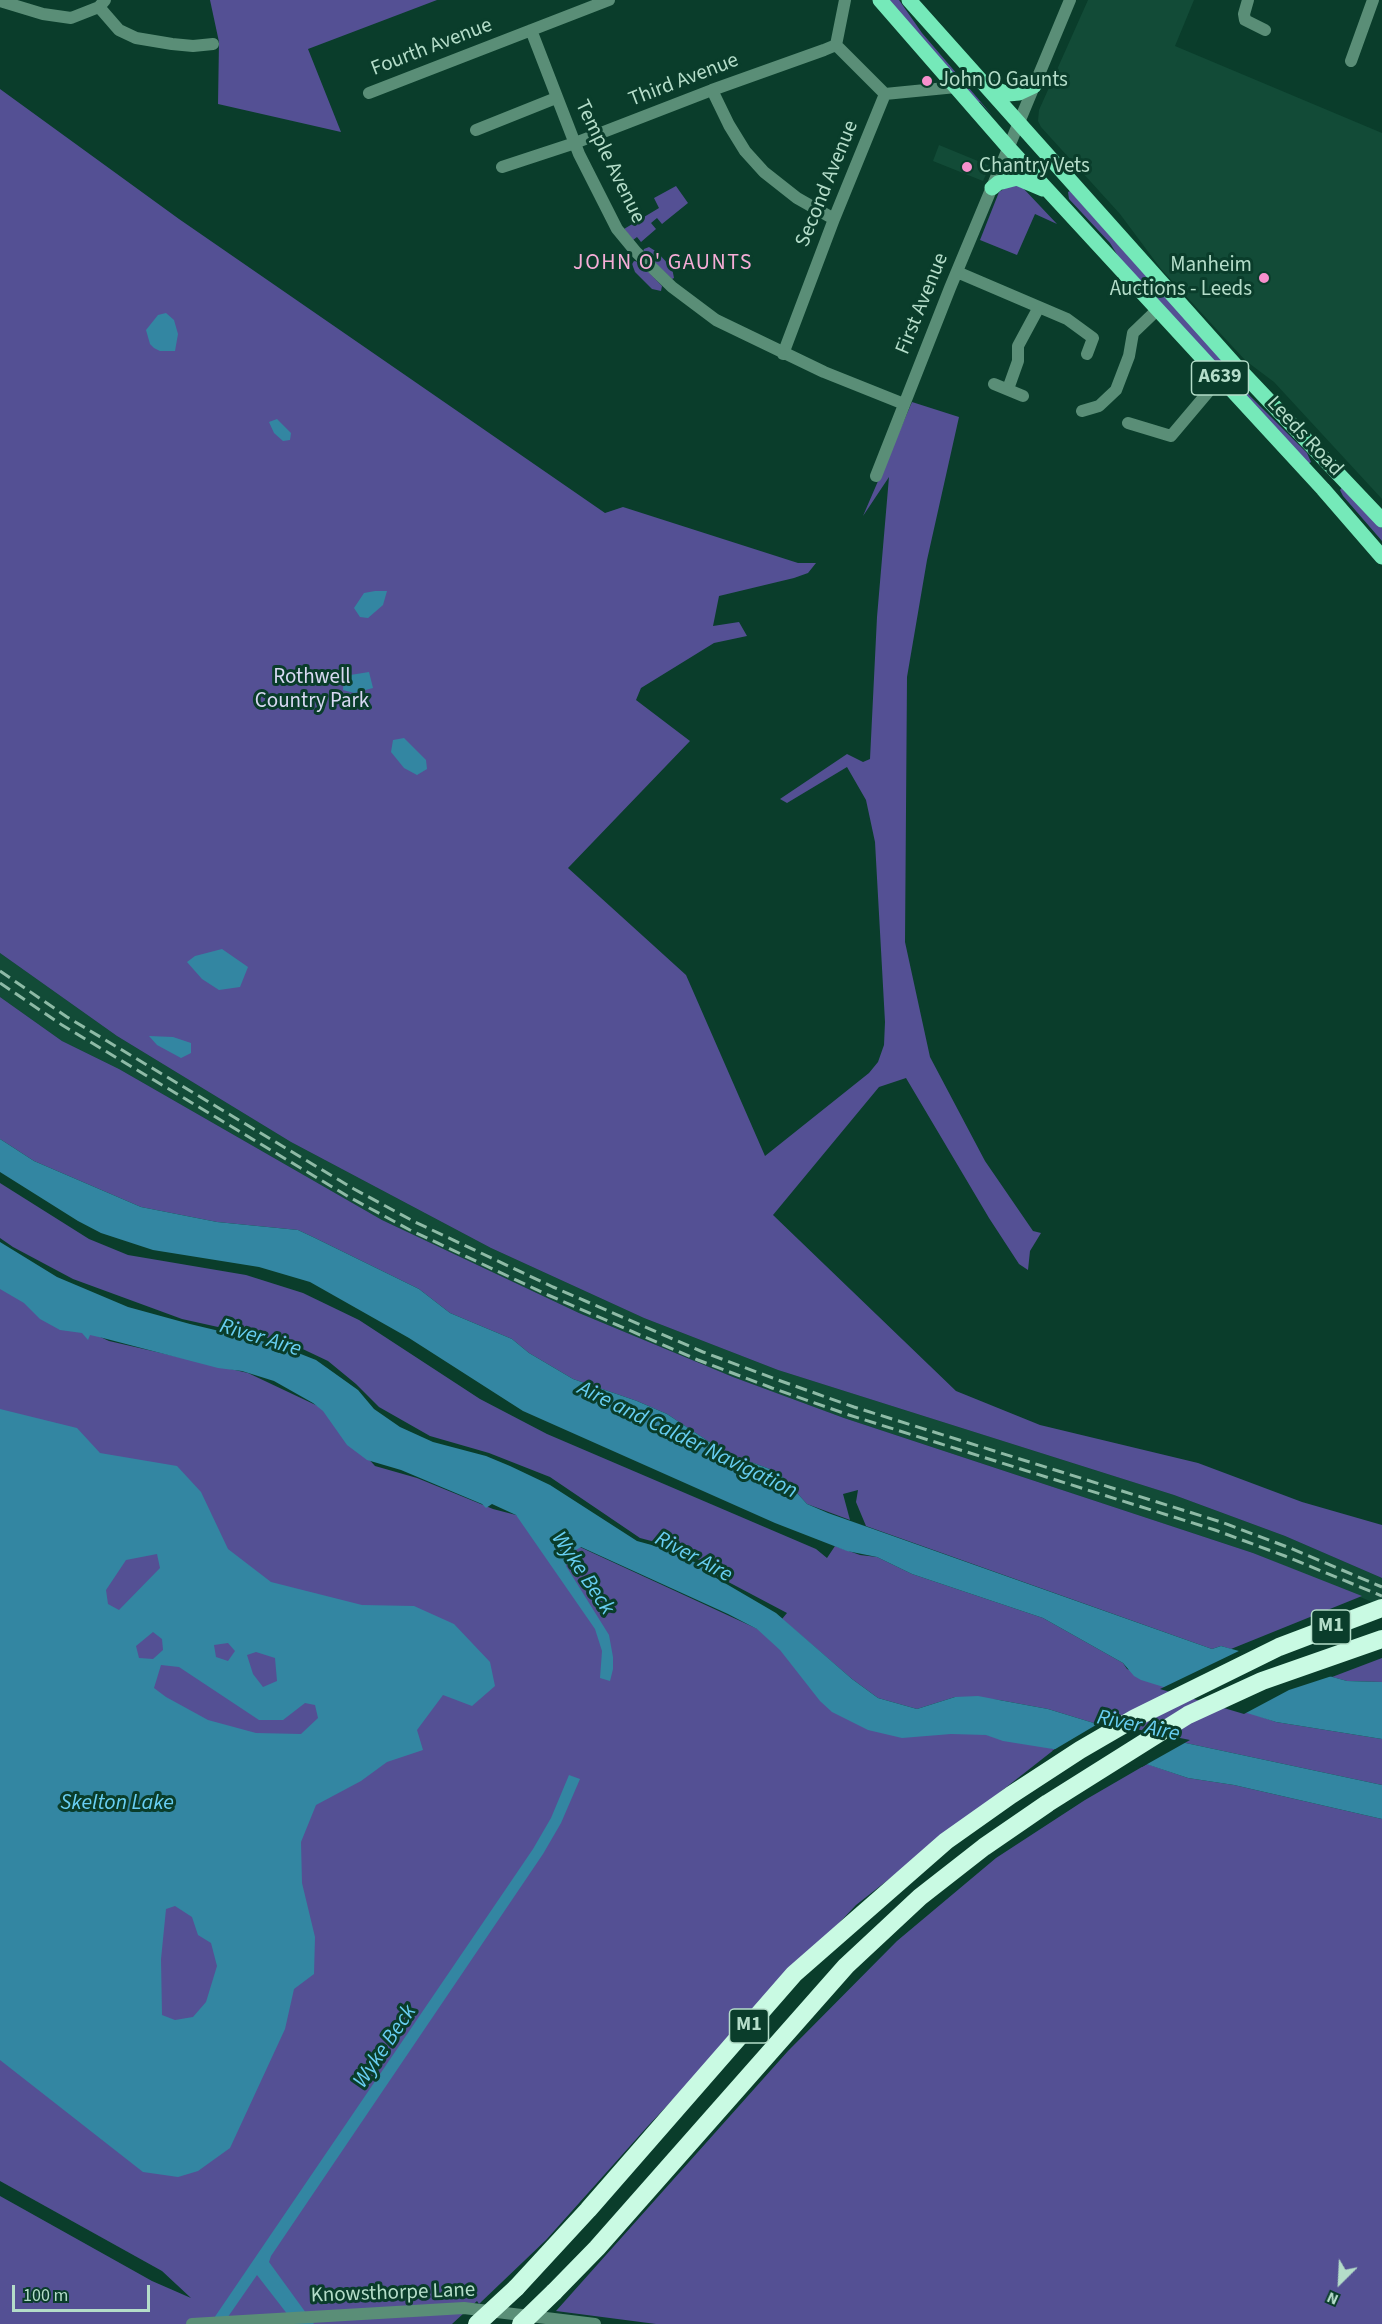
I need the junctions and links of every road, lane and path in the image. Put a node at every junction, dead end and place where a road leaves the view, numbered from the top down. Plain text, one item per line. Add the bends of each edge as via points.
1 (609, 0) edge
2 (845, 0) edge
3 (880, 0) edge
4 (909, 0) edge
5 (1070, 0) edge
6 (1248, 0) edge
7 (1373, 0) edge
8 (0, 1) edge
9 (102, 4) edge
10 (531, 30) junction
11 (1265, 30) dead end
12 (213, 44) dead end
13 (836, 45) junction
14 (1351, 61) dead end
15 (982, 84) junction
16 (1034, 86) junction
17 (956, 87) junction
18 (712, 90) junction
19 (369, 93) dead end
20 (885, 94) junction
21 (556, 98) junction
22 (1018, 124) junction
23 (476, 130) dead end
24 (575, 143) junction
25 (1008, 147) junction
26 (502, 167) dead end
27 (992, 188) junction
28 (1051, 193) junction
29 (834, 219) junction
30 (957, 272) junction
31 (1039, 307) junction
32 (1157, 310) junction
33 (783, 354) junction
34 (1087, 354) dead end
35 (1220, 378) junction
36 (994, 384) dead end
37 (1008, 389) junction
38 (1023, 396) dead end
39 (904, 404) junction
40 (1099, 406) junction
41 (1082, 411) dead end
42 (1103, 420) dead end
43 (1128, 423) dead end
44 (1339, 473) junction
45 (876, 476) dead end
46 (1323, 489) junction
47 (1382, 520) edge
48 (1382, 557) edge
49 (1382, 1608) edge
50 (1382, 1639) edge
51 (1382, 1646) edge
52 (1344, 1651) junction
53 (192, 2324) edge
54 (477, 2324) edge
55 (521, 2324) edge
56 (595, 2324) edge

1 - 10 street, Fourth Avenue
2 - 13 street
3 - 17 main road, Leeds Road / A639
4 - 15 main road, Leeds Road / A639
5 - 16 street, First Avenue
6 - 11 street via 1245,20
7 - 14 street
8 - 9 street via 71,18
9 - 12 street via 119,30 136,38 200,51
10 - 19 street, Fourth Avenue
10 - 21 street, Temple Avenue
13 - 18 street, Third Avenue
13 - 20 street
15 - 16 main road via 1008,94
15 - 22 main road, Leeds Road / A639
16 - 22 street, First Avenue
17 - 20 street
17 - 25 main road, Leeds Road / A639
18 - 24 street, Third Avenue
18 - 29 street via 729,125 764,172 797,198
20 - 29 street, Second Avenue
21 - 23 street
21 - 24 street, Temple Avenue
22 - 25 street, First Avenue
22 - 44 main road, Leeds Road / A639 via 1236,366
24 - 26 street, Third Avenue
24 - 33 street, Temple Avenue via 617,229 636,252 672,287 716,320
25 - 27 street, First Avenue
25 - 28 main road, Leeds Road / A639
27 - 28 main road via 1017,178
27 - 30 street, First Avenue
28 - 32 main road, Leeds Road / A639
29 - 33 street, Second Avenue
30 - 31 street
30 - 39 street, First Avenue
31 - 34 street via 1067,318 1093,338
31 - 37 street via 1018,346 1018,361
32 - 35 main road, Leeds Road / A639
32 - 40 street via 1133,333 1116,390
33 - 39 street, Temple Avenue
35 - 43 street via 1171,436
35 - 46 main road, Leeds Road / A639
36 - 37 street
37 - 38 street
39 - 45 street, First Avenue
40 - 41 street
40 - 42 street
44 - 46 street
44 - 47 main road, Leeds Road / A639
46 - 48 main road, Leeds Road / A639
49 - 54 highway, M1, bridge via 1279,1647 1135,1718 1080,1750 946,1841 794,1974 588,2210
50 - 52 highway, M1
51 - 52 highway
52 - 55 highway, M1, bridge via 1262,1680 1188,1715 1048,1803 920,1897 846,1966 597,2248
53 - 56 street, Knowsthorpe Lane via 464,2308

